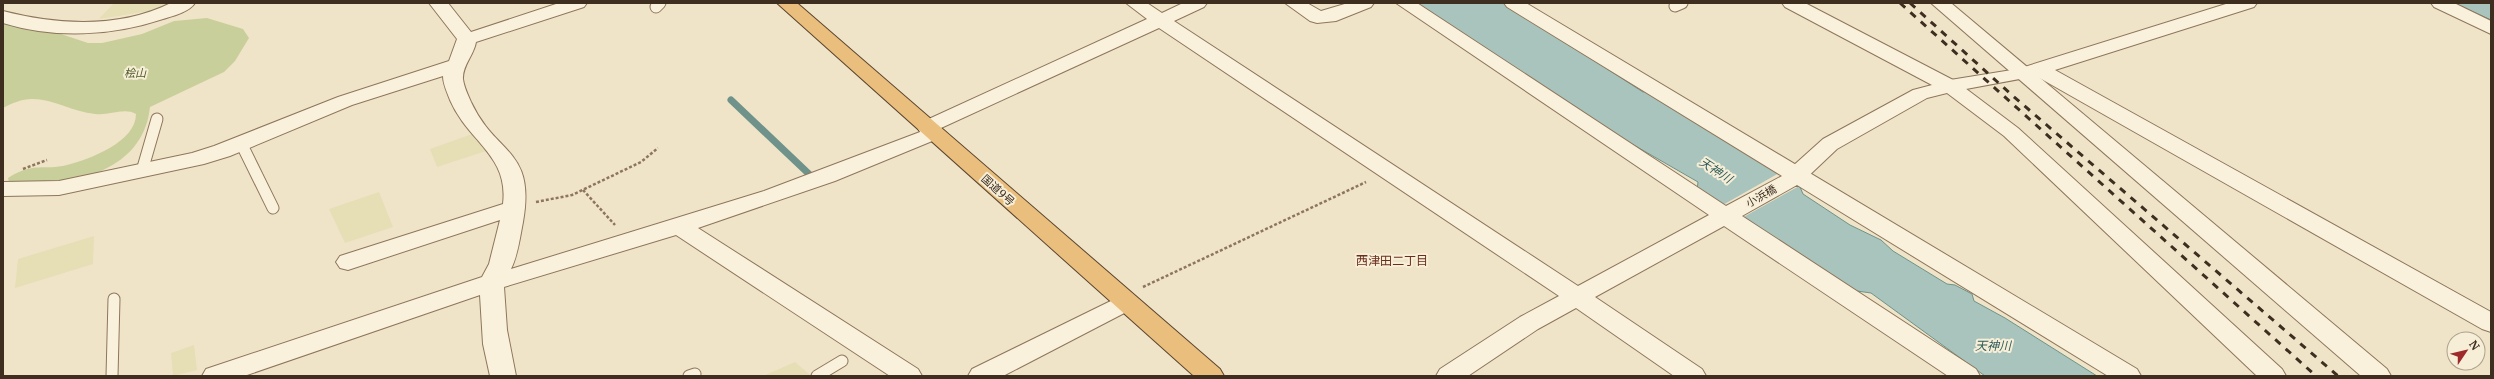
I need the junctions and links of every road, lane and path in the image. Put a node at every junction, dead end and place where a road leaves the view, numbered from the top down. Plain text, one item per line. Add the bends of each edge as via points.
1 (186, 3) edge
2 (438, 3) edge
3 (578, 3) edge
4 (786, 3) edge
5 (1135, 3) edge
6 (1198, 3) edge
7 (1294, 3) edge
8 (1365, 3) edge
9 (1405, 3) edge
10 (1513, 3) edge
11 (1791, 3) edge
12 (1941, 3) edge
13 (2192, 3) edge
14 (2248, 3) edge
15 (2440, 3) edge
16 (2211, 14) junction
17 (3, 17) edge
18 (1160, 20) junction
19 (2491, 28) edge
20 (467, 39) junction
21 (456, 65) junction
22 (2030, 71) junction
23 (1950, 86) junction
24 (157, 119) dead end
25 (931, 130) junction
26 (241, 143) junction
27 (658, 148) dead end
28 (47, 160) dead end
29 (18, 170) dead end
30 (142, 171) junction
31 (1387, 172) junction
32 (1793, 177) junction
33 (3, 189) edge
34 (583, 190) junction
35 (273, 208) dead end
36 (512, 209) junction
37 (1728, 214) junction
38 (679, 226) junction
39 (624, 243) junction
40 (348, 262) dead end
41 (492, 282) junction
42 (1578, 297) junction
43 (114, 299) dead end
44 (1125, 302) junction
45 (2491, 323) edge
46 (842, 361) dead end
47 (112, 376) edge
48 (215, 376) edge
49 (503, 376) edge
50 (817, 376) edge
51 (909, 376) edge
52 (981, 376) edge
53 (1211, 376) edge
54 (1449, 376) edge
55 (1693, 376) edge
56 (1967, 376) edge
57 (2128, 376) edge
58 (2272, 376) edge
59 (2378, 376) edge

1 - 17 street via 158,16 76,29 42,26
2 - 20 street
3 - 20 street
4 - 25 highway, 国道9号
5 - 18 street
6 - 18 street
7 - 8 street via 1317,17 1329,17
9 - 37 street
10 - 32 street
11 - 23 street
12 - 22 street
13 - 16 street
14 - 16 street, 小浜橋
15 - 19 street
16 - 22 street, 小浜橋
18 - 25 street
18 - 31 street
20 - 21 street via 467,46
21 - 26 street via 345,101
21 - 36 street via 453,83 472,122 511,168 516,188
22 - 23 street, 小浜橋
22 - 45 street
22 - 59 street
23 - 32 street, 小浜橋 via 1920,94 1830,144
23 - 58 street via 2011,132
24 - 30 lane
25 - 38 street via 865,162
25 - 44 highway, 国道9号
26 - 30 street via 196,159
26 - 35 lane
27 - 34 path via 641,162
28 - 29 path
30 - 33 street via 59,188
31 - 42 street
31 - 44 path via 1144,286
32 - 37 street, 小浜橋
32 - 57 street
34 - 36 path via 562,198
34 - 39 path via 607,214
36 - 40 street
36 - 41 street via 501,264
37 - 42 street, 小浜橋
37 - 56 street
38 - 39 street
38 - 51 street
39 - 41 street
41 - 48 street
41 - 49 street via 497,360
42 - 54 street, 小浜橋 via 1529,323
42 - 55 street
43 - 47 lane
44 - 52 street
44 - 53 highway, 国道9号
46 - 50 lane

